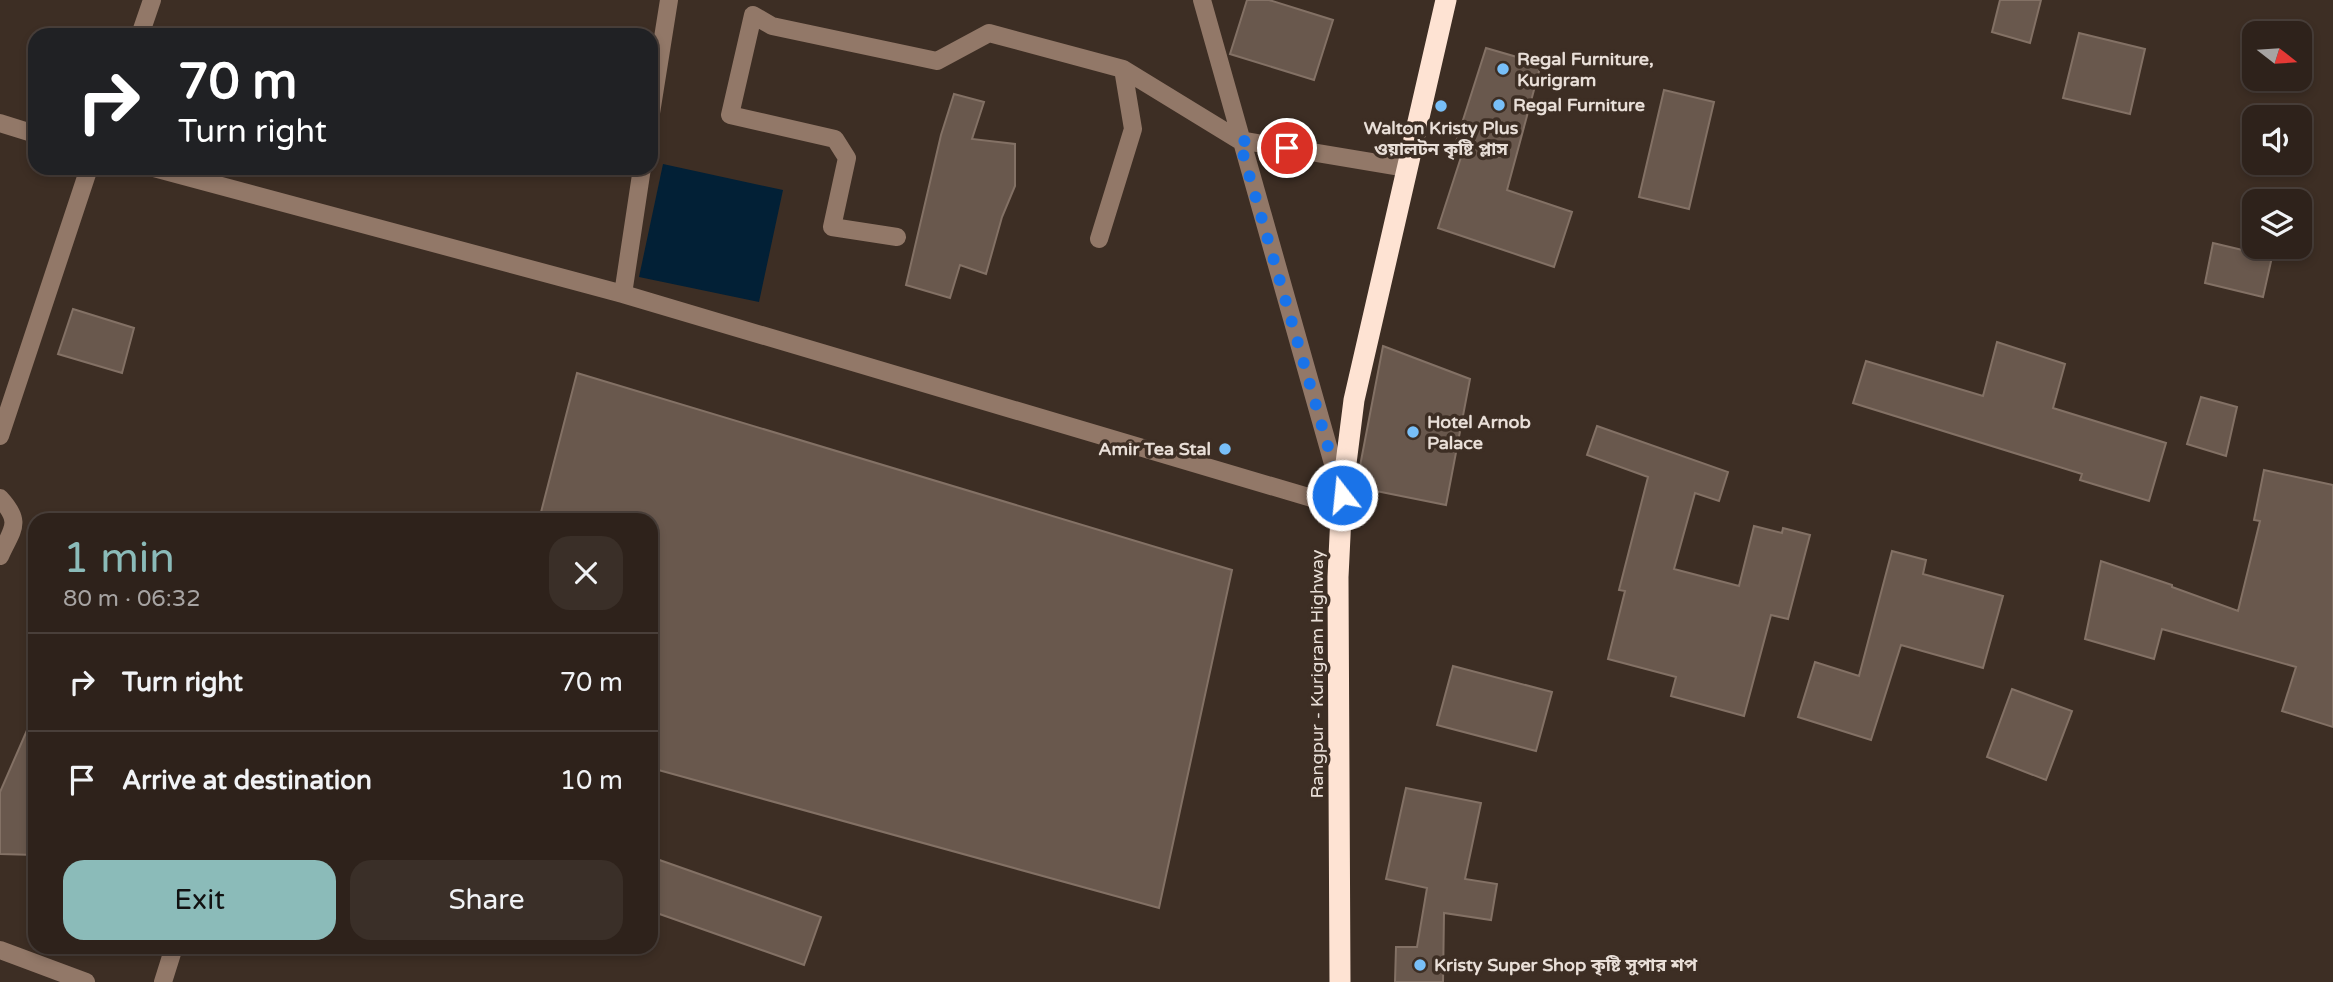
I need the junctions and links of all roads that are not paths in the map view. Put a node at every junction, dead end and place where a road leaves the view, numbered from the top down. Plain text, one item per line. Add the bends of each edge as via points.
1 (152, 0) edge
2 (668, 0) edge
3 (1202, 0) edge
4 (1446, 0) edge
5 (142, 28) edge
6 (658, 66) edge
7 (1124, 69) junction
8 (0, 123) edge
9 (28, 132) edge
10 (1239, 140) junction
11 (1407, 167) junction
12 (87, 175) edge
13 (180, 175) edge
14 (641, 175) edge
15 (897, 237) dead end
16 (1099, 239) dead end
17 (623, 294) junction
18 (0, 436) edge
19 (0, 498) edge
20 (1342, 501) junction
21 (0, 556) edge
22 (0, 950) edge
23 (172, 954) edge
24 (86, 982) edge
25 (163, 982) edge
26 (1340, 982) edge

1 - 5 street
2 - 6 street
3 - 10 street
4 - 11 highway, Rangpur - Kurigram Highway
7 - 10 street
7 - 15 street via 989,33 937,61 772,26 753,15 730,115 835,139 847,158 832,226
7 - 16 street via 1133,129
8 - 9 street
10 - 11 street
10 - 20 street
11 - 20 highway, Rangpur - Kurigram Highway via 1354,400
12 - 18 street
13 - 17 street
14 - 17 street
17 - 20 street
19 - 21 street via 13,512 14,526
20 - 26 highway, Rangpur - Kurigram Highway via 1338,577
22 - 24 street
23 - 25 street

